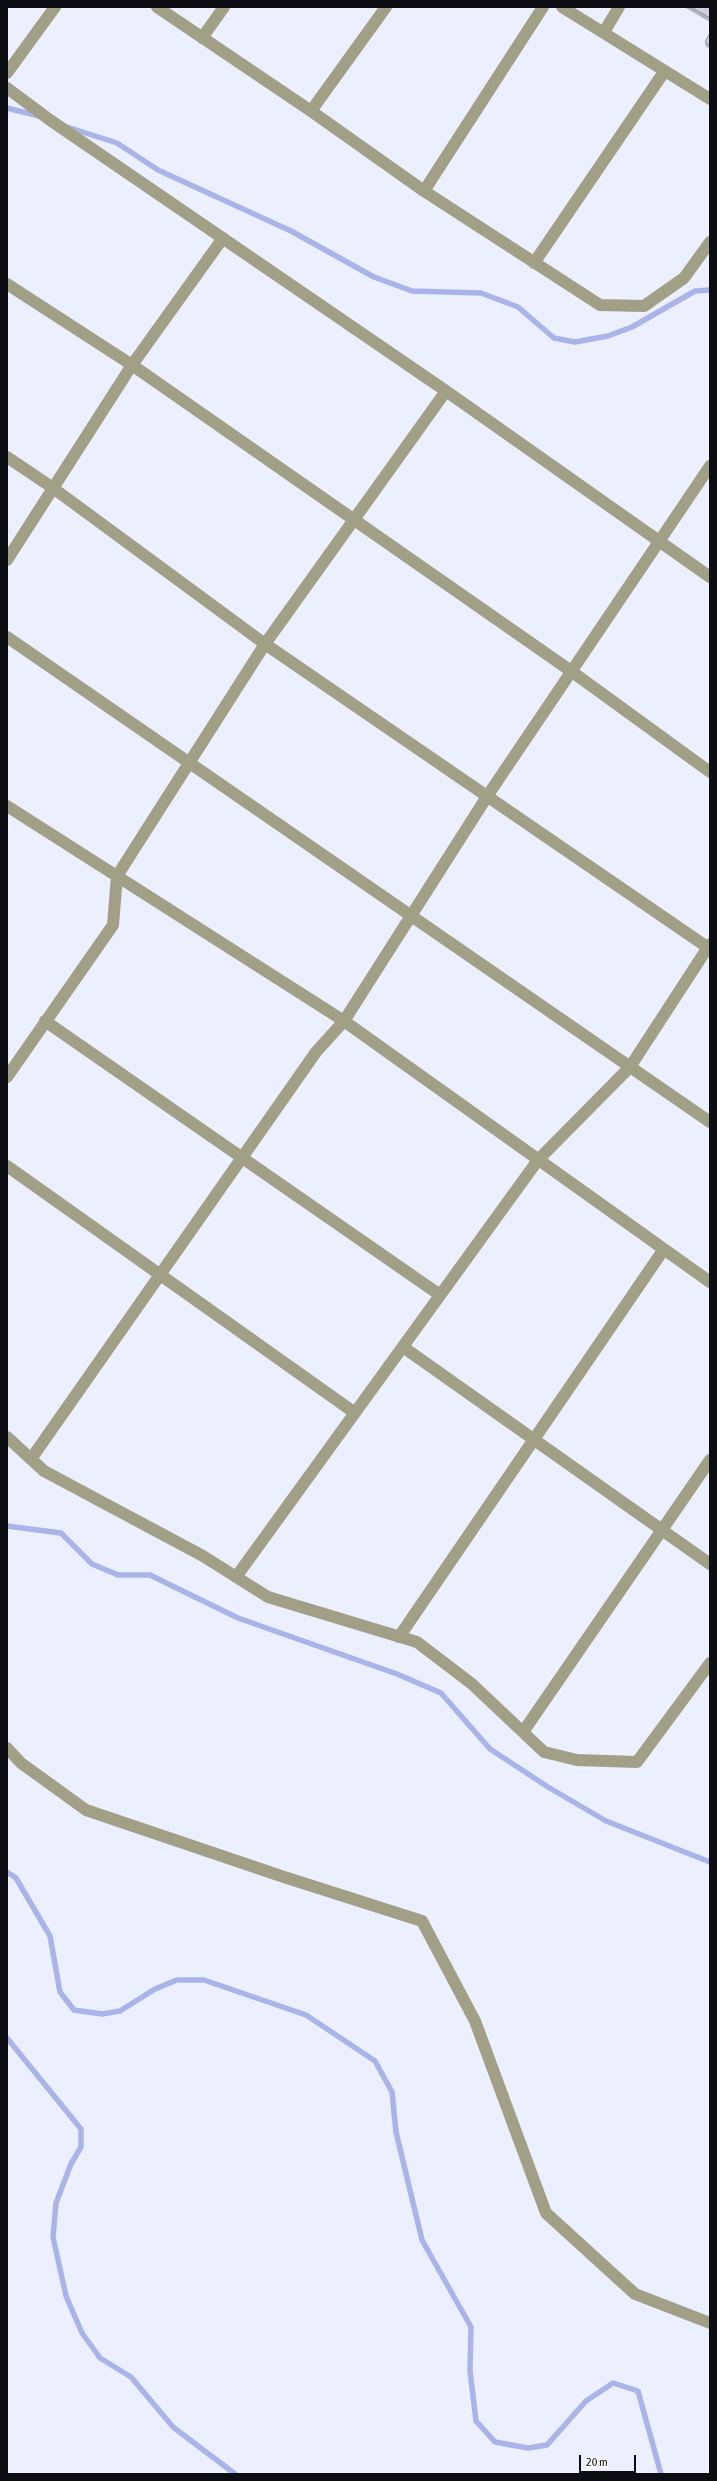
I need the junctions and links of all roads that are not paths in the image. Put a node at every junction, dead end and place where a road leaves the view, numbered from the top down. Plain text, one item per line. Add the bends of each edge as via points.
1 (55, 7) edge
2 (157, 7) edge
3 (224, 7) edge
4 (386, 7) edge
5 (543, 7) edge
6 (562, 7) edge
7 (619, 7) edge
8 (604, 32) junction
9 (202, 38) junction
10 (664, 72) junction
11 (7, 73) edge
12 (7, 88) edge
13 (710, 99) edge
14 (311, 111) junction
15 (424, 191) junction
16 (223, 238) junction
17 (710, 242) edge
18 (534, 262) junction
19 (7, 284) edge
20 (132, 365) junction
21 (446, 391) junction
22 (7, 457) edge
23 (710, 466) edge
24 (53, 488) junction
25 (354, 520) junction
26 (659, 542) junction
27 (7, 560) edge
28 (710, 578) edge
29 (7, 637) edge
30 (265, 644) junction
31 (571, 671) junction
32 (189, 763) junction
33 (710, 772) edge
34 (488, 795) junction
35 (7, 806) edge
36 (117, 876) junction
37 (411, 916) junction
38 (709, 947) edge
39 (45, 1021) junction
40 (344, 1021) junction
41 (630, 1067) junction
42 (7, 1077) edge
43 (710, 1122) edge
44 (241, 1157) junction
45 (538, 1160) junction
46 (7, 1166) edge
47 (664, 1249) junction
48 (160, 1274) junction
49 (710, 1282) edge
50 (440, 1295) junction
51 (402, 1347) junction
52 (355, 1414) junction
53 (7, 1437) edge
54 (534, 1440) junction
55 (31, 1459) junction
56 (710, 1460) edge
57 (662, 1530) junction
58 (710, 1564) edge
59 (236, 1577) junction
60 (399, 1637) junction
61 (710, 1663) edge
62 (523, 1732) junction
63 (7, 1748) edge
64 (710, 2323) edge

1 - 11 street
2 - 9 street
3 - 9 street
4 - 14 street
5 - 15 street
6 - 8 street
7 - 8 street
8 - 10 street
9 - 14 street
10 - 13 street
10 - 18 street
12 - 16 street
14 - 15 street
15 - 18 street
16 - 20 street
16 - 21 street
17 - 18 street via 684,278 644,306 600,305
19 - 20 street
20 - 24 street
20 - 25 street
21 - 25 street
21 - 26 street
22 - 24 street
23 - 26 street
24 - 27 street
24 - 30 street
25 - 30 street
25 - 31 street
26 - 28 street
26 - 31 street
29 - 32 street
30 - 32 street
30 - 34 street
31 - 33 street
31 - 34 street
32 - 36 street
32 - 37 street
34 - 37 street
34 - 38 street
35 - 36 street
36 - 39 street via 113,925
36 - 40 street
37 - 40 street
37 - 41 street
38 - 41 street
39 - 42 street
39 - 44 street
40 - 44 street via 316,1052
40 - 45 street
41 - 43 street
41 - 45 street
44 - 48 street
44 - 50 street
45 - 47 street
45 - 50 street
46 - 48 street
47 - 49 street
47 - 54 street
48 - 52 street
48 - 55 street
50 - 51 street
51 - 52 street
51 - 54 street
52 - 59 street
53 - 55 street
54 - 57 street
54 - 60 street
55 - 59 street via 44,1471 203,1556
56 - 57 street
57 - 58 street
57 - 62 street
59 - 60 street via 268,1597
60 - 62 street via 417,1642 460,1675
61 - 62 street via 636,1762 577,1760 544,1752
63 - 64 street via 22,1763 86,1810 422,1921 475,2021 546,2213 635,2294

